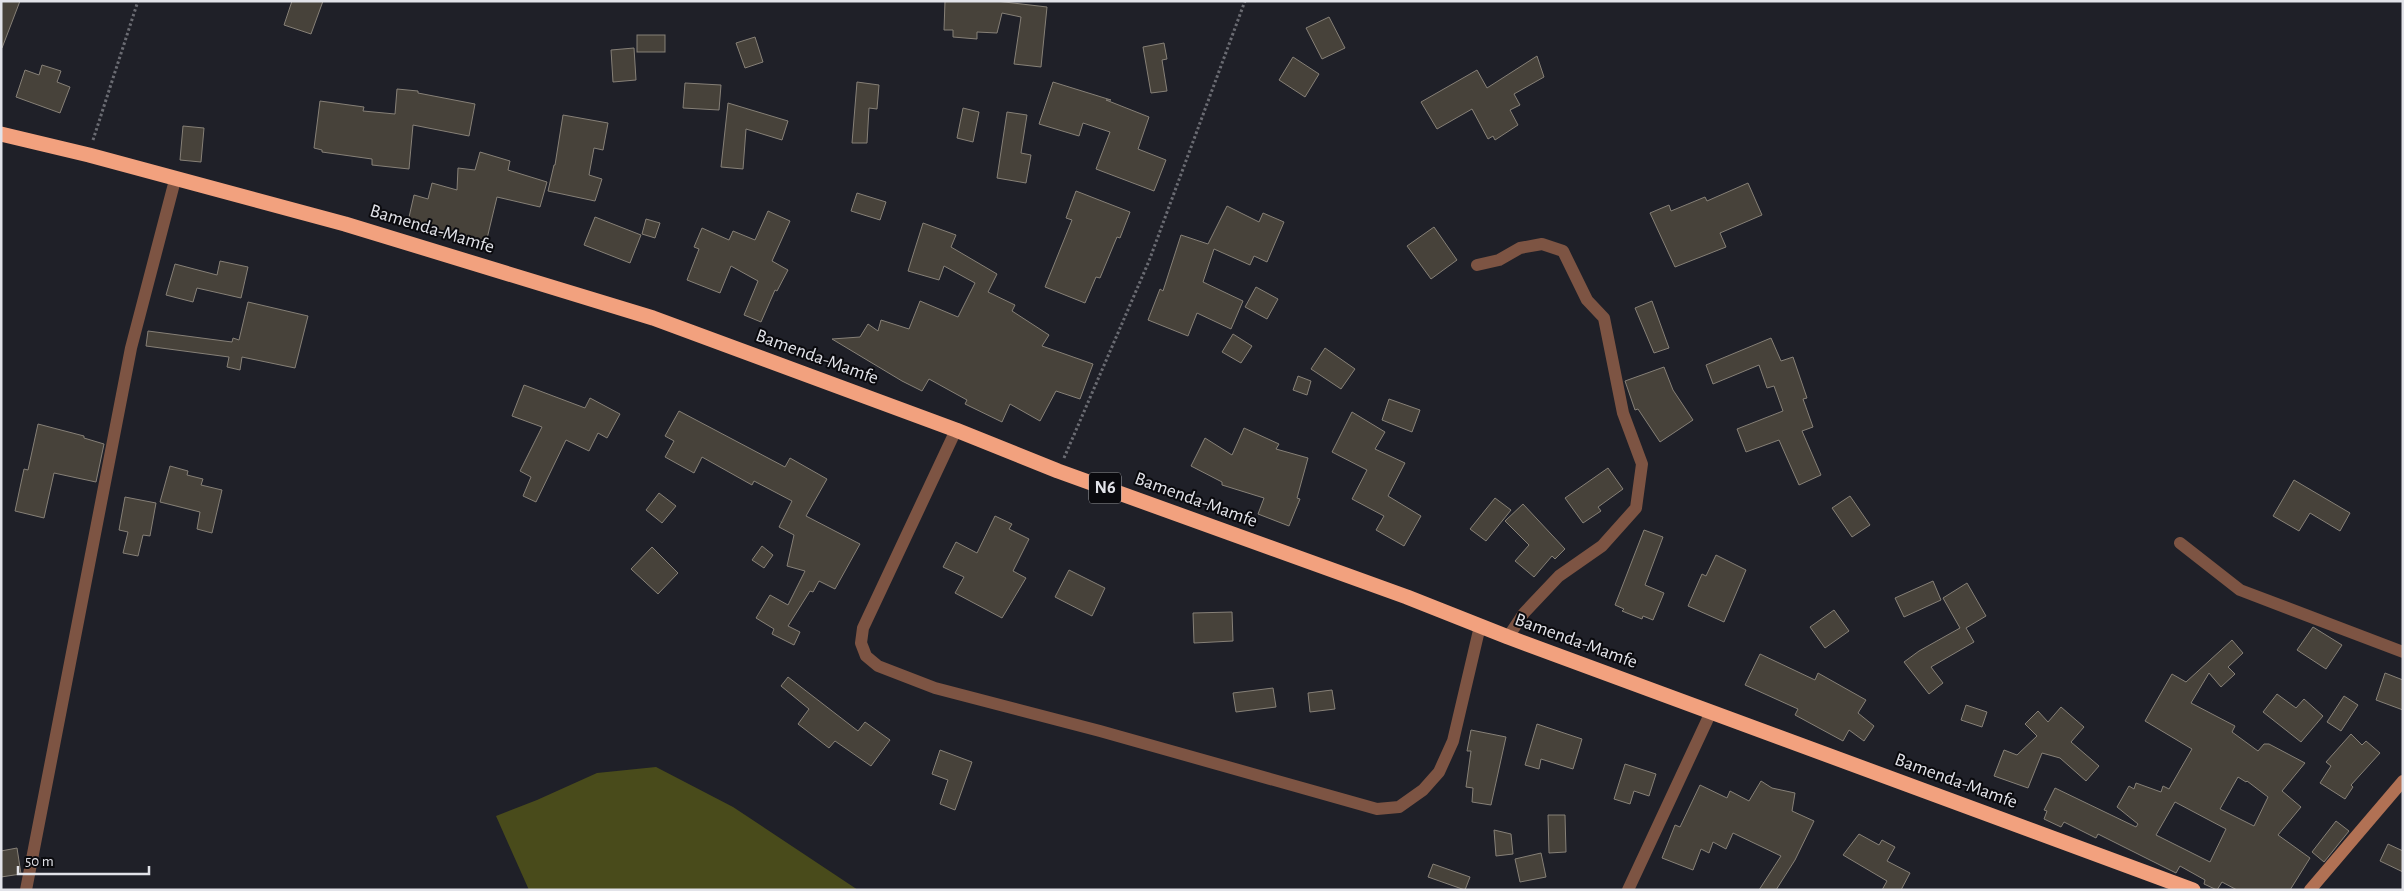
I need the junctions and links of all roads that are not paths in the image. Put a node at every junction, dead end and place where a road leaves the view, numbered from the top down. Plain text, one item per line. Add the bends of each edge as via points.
1 (1, 134) edge
2 (176, 180) junction
3 (1477, 265) dead end
4 (956, 430) junction
5 (2180, 543) dead end
6 (1480, 626) junction
7 (1508, 637) junction
8 (2403, 652) edge
9 (1711, 712) junction
10 (2403, 781) edge
11 (26, 890) edge
12 (1628, 890) edge
13 (2194, 890) edge
14 (2310, 890) edge

1 - 2 highway, Bamenda-Mamfe / N6
2 - 4 highway, Bamenda-Mamfe / N6 via 345,224 653,318
2 - 11 street via 131,348
3 - 7 street via 1499,260 1520,248 1542,244 1563,252 1587,300 1604,318 1623,414 1642,464 1636,508 1602,546 1559,576 1524,613
4 - 6 highway, Bamenda-Mamfe / N6 via 1058,471
4 - 6 street via 863,628 861,643 866,656 878,666 935,688 1377,809 1399,807 1423,790 1440,772 1453,741
5 - 8 street via 2240,590
6 - 7 highway, Bamenda-Mamfe / N6
7 - 9 highway, Bamenda-Mamfe / N6
9 - 12 street
9 - 13 highway, Bamenda-Mamfe / N6
10 - 14 street

